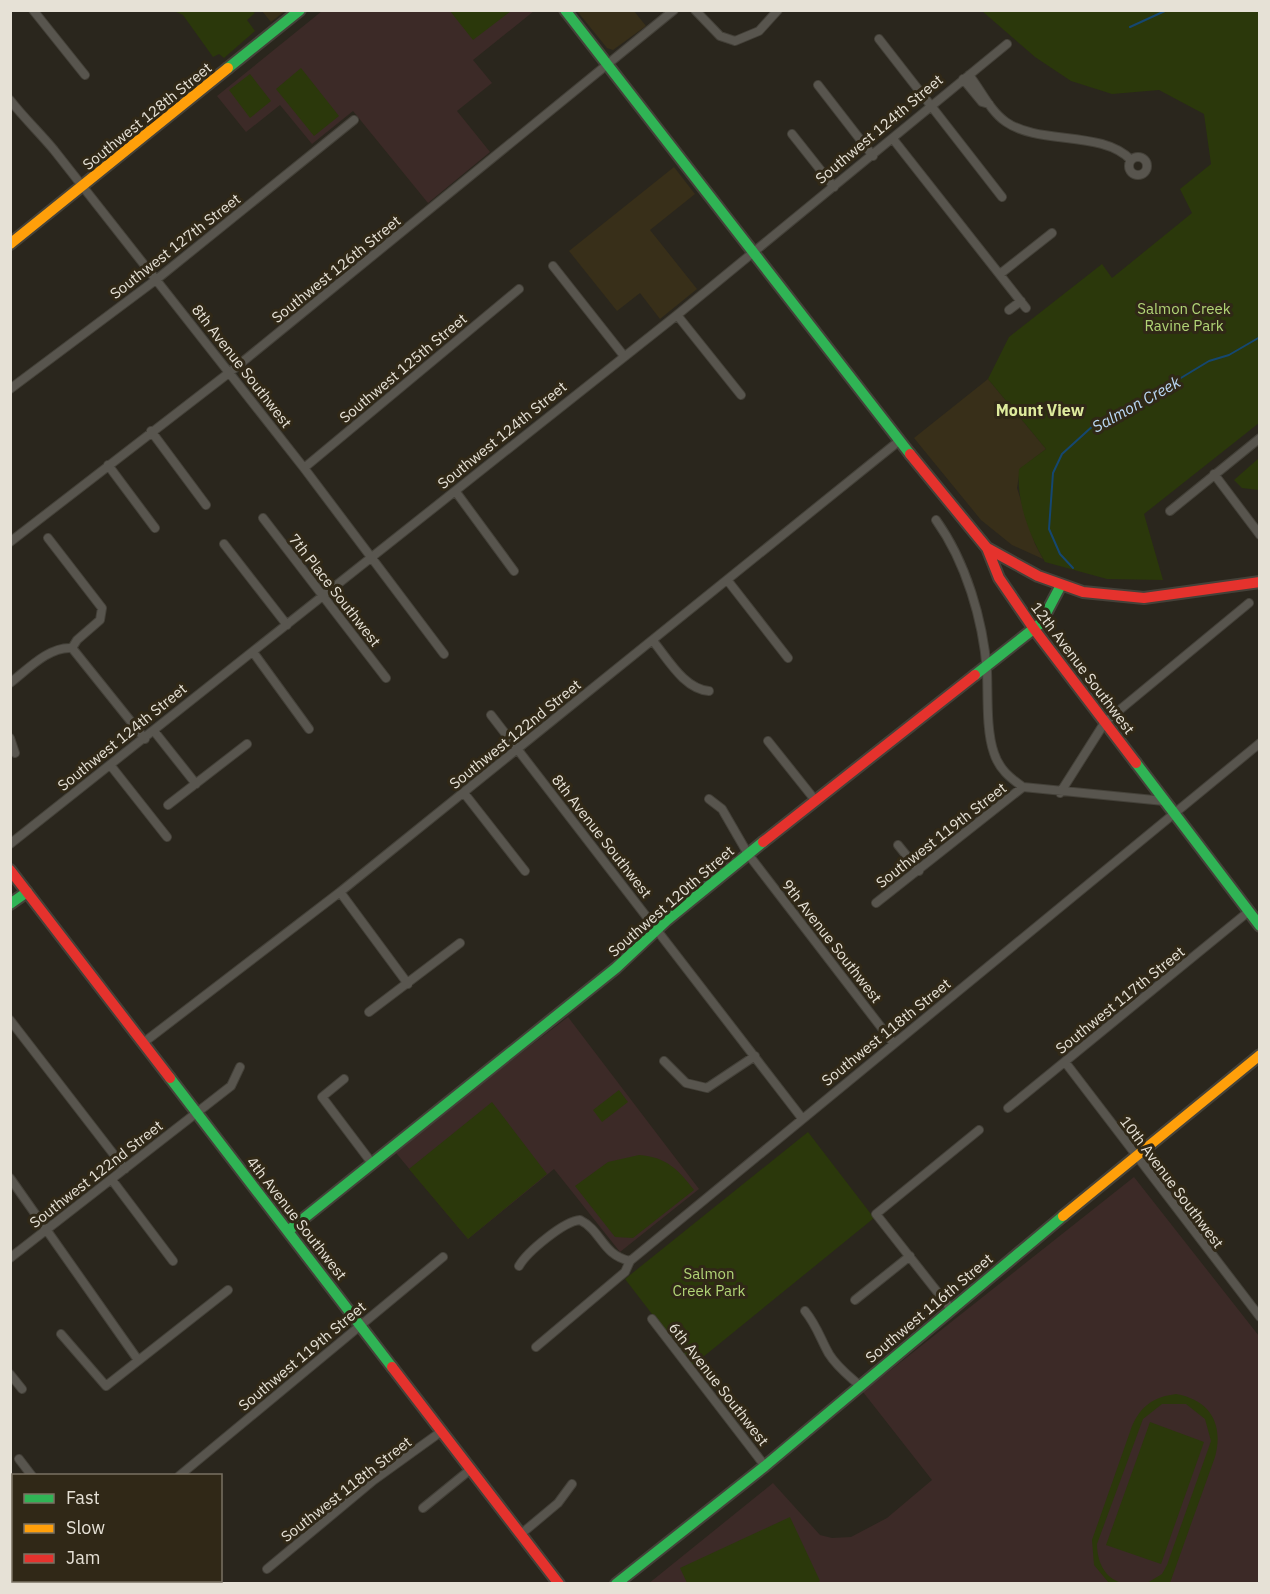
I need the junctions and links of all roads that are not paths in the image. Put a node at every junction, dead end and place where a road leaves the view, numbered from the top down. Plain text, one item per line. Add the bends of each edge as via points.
1 (33, 10) edge
2 (300, 10) edge
3 (565, 10) edge
4 (674, 10) edge
5 (694, 10) edge
6 (778, 10) edge
7 (879, 39) dead end
8 (1007, 44) dead end
9 (608, 66) junction
10 (85, 75) dead end
11 (966, 77) junction
12 (818, 85) dead end
13 (11, 101) edge
14 (931, 105) junction
15 (354, 120) dead end
16 (792, 134) dead end
17 (893, 139) junction
18 (873, 156) junction
19 (1131, 160) dead end
20 (834, 186) junction
21 (83, 188) junction
22 (1002, 197) dead end
23 (1052, 232) dead end
24 (10, 244) edge
25 (752, 252) junction
26 (553, 266) dead end
27 (1000, 274) junction
28 (156, 279) junction
29 (519, 289) dead end
30 (1009, 310) dead end
31 (677, 315) junction
32 (624, 356) junction
33 (230, 372) junction
34 (10, 389) edge
35 (741, 395) dead end
36 (151, 431) junction
37 (1260, 438) edge
38 (899, 441) junction
39 (108, 465) junction
40 (304, 468) junction
41 (1214, 474) junction
42 (456, 492) junction
43 (206, 505) dead end
44 (1170, 511) dead end
45 (263, 518) dead end
46 (936, 520) dead end
47 (155, 528) dead end
48 (1260, 535) edge
49 (48, 538) dead end
50 (10, 542) edge
51 (224, 544) dead end
52 (987, 548) junction
53 (371, 558) junction
54 (514, 571) dead end
55 (728, 581) junction
56 (1260, 582) edge
57 (1061, 585) junction
58 (323, 595) junction
59 (1249, 603) dead end
60 (287, 624) junction
61 (1034, 628) junction
62 (653, 640) junction
63 (72, 648) junction
64 (252, 652) junction
65 (444, 654) dead end
66 (788, 658) dead end
67 (986, 665) junction
68 (386, 678) dead end
69 (10, 683) edge
70 (709, 691) dead end
71 (491, 715) dead end
72 (1105, 722) junction
73 (309, 729) dead end
74 (154, 731) junction
75 (10, 738) edge
76 (145, 739) junction
77 (768, 741) dead end
78 (1260, 743) edge
79 (247, 744) dead end
80 (517, 749) junction
81 (15, 753) dead end
82 (111, 766) junction
83 (196, 784) junction
84 (1023, 787) junction
85 (464, 793) junction
86 (1060, 793) junction
87 (708, 799) dead end
88 (815, 800) junction
89 (1164, 801) junction
90 (168, 805) dead end
91 (1173, 812) junction
92 (167, 837) dead end
93 (10, 844) edge
94 (898, 845) dead end
95 (748, 854) junction
96 (10, 870) edge
97 (919, 870) junction
98 (525, 871) dead end
99 (27, 892) junction
100 (340, 892) junction
101 (876, 903) dead end
102 (10, 904) edge
103 (1248, 912) junction
104 (1260, 926) edge
105 (657, 929) junction
106 (460, 943) dead end
107 (408, 984) junction
108 (369, 1012) dead end
109 (10, 1020) edge
110 (143, 1043) junction
111 (894, 1044) junction
112 (1260, 1055) edge
113 (754, 1056) junction
114 (664, 1061) dead end
115 (1065, 1062) junction
116 (240, 1067) dead end
117 (344, 1079) dead end
118 (1008, 1108) dead end
119 (197, 1112) junction
120 (801, 1117) junction
121 (979, 1130) dead end
122 (1136, 1156) junction
123 (371, 1162) junction
124 (125, 1168) junction
125 (10, 1178) edge
126 (112, 1180) junction
127 (46, 1230) junction
128 (288, 1231) junction
129 (910, 1256) junction
130 (443, 1257) dead end
131 (10, 1258) edge
132 (173, 1261) dead end
133 (630, 1261) junction
134 (519, 1266) dead end
135 (228, 1290) dead end
136 (855, 1300) dead end
137 (950, 1308) junction
138 (804, 1311) dead end
139 (1260, 1317) edge
140 (652, 1319) dead end
141 (361, 1326) junction
142 (61, 1334) dead end
143 (536, 1347) dead end
144 (138, 1360) junction
145 (10, 1374) edge
146 (860, 1386) junction
147 (22, 1389) dead end
148 (442, 1431) junction
149 (19, 1459) dead end
150 (765, 1466) junction
151 (471, 1469) junction
152 (30, 1474) edge
153 (181, 1474) edge
154 (572, 1484) dead end
155 (423, 1508) dead end
156 (521, 1534) junction
157 (267, 1569) dead end
158 (558, 1584) edge
159 (616, 1584) edge

1 - 10 street
2 - 21 street, Southwest 128th Street
3 - 9 street
4 - 9 street, Southwest 126th Street
5 - 6 street via 729,41 759,31
7 - 14 street
8 - 11 street, Southwest 124th Street
9 - 25 street
9 - 33 street, Southwest 126th Street
11 - 14 street, Southwest 124th Street
11 - 19 street via 982,102 1006,122 1020,129 1109,147
12 - 18 street
13 - 21 street, 8th Avenue Southwest
14 - 17 street, Southwest 124th Street
14 - 22 street
15 - 28 street, Southwest 127th Street
16 - 20 street
17 - 18 street, Southwest 124th Street
17 - 27 street
18 - 20 street, Southwest 124th Street
20 - 25 street, Southwest 124th Street
21 - 24 street, Southwest 128th Street
21 - 28 street, 8th Avenue Southwest
23 - 27 street
25 - 31 street, Southwest 124th Street
25 - 38 street
26 - 32 street
27 - 30 street via 1024,304
28 - 33 street, 8th Avenue Southwest
28 - 34 street, Southwest 127th Street
29 - 40 street, Southwest 125th Street
31 - 32 street, Southwest 124th Street
31 - 35 street
32 - 42 street, Southwest 124th Street
33 - 36 street, Southwest 126th Street
33 - 40 street, 8th Avenue Southwest
36 - 39 street, Southwest 126th Street
36 - 43 street
37 - 41 street
38 - 52 street
38 - 55 street, Southwest 122nd Street
39 - 47 street
39 - 50 street, Southwest 126th Street
40 - 53 street, 8th Avenue Southwest
41 - 44 street
41 - 48 street
42 - 53 street, Southwest 124th Street
42 - 54 street
45 - 58 street, 7th Place Southwest
46 - 67 street via 956,553 969,590
49 - 63 street via 102,608 100,620
51 - 60 street
52 - 57 street via 1022,569
52 - 61 street, 12th Avenue Southwest via 999,578
53 - 58 street, Southwest 124th Street
53 - 65 street, 8th Avenue Southwest
55 - 62 street, Southwest 122nd Street
55 - 66 street
56 - 57 street via 1142,598 1083,592
57 - 61 street, Southwest 120th Street via 1046,617
58 - 60 street, Southwest 124th Street
58 - 68 street, 7th Place Southwest
59 - 72 street
60 - 64 street, Southwest 124th Street
61 - 67 street, Southwest 120th Street
61 - 72 street, 12th Avenue Southwest
62 - 70 street via 683,678 696,688
62 - 80 street, Southwest 122nd Street
63 - 69 street via 53,651
63 - 76 street
64 - 73 street
64 - 74 street, Southwest 124th Street
67 - 84 street via 992,748 1005,773
67 - 88 street, Southwest 120th Street
71 - 80 street, 8th Avenue Southwest
72 - 86 street
72 - 89 street, 12th Avenue Southwest
74 - 76 street, Southwest 124th Street
74 - 83 street
75 - 81 street
76 - 82 street, Southwest 124th Street
77 - 88 street
78 - 91 street, Southwest 118th Street
79 - 83 street
80 - 85 street, Southwest 122nd Street
80 - 105 street, 8th Avenue Southwest
82 - 92 street
82 - 93 street, Southwest 124th Street
83 - 90 street
84 - 86 street
84 - 97 street, Southwest 119th Street
85 - 98 street
85 - 100 street, Southwest 122nd Street
86 - 89 street
87 - 95 street, 9th Avenue Southwest via 722,809
88 - 95 street, Southwest 120th Street
89 - 91 street, 12th Avenue Southwest
91 - 103 street, 12th Avenue Southwest
91 - 111 street, Southwest 118th Street
94 - 97 street
95 - 105 street, Southwest 120th Street
95 - 111 street, 9th Avenue Southwest
96 - 99 street, 4th Avenue Southwest
97 - 101 street, Southwest 119th Street
99 - 102 street
99 - 110 street, 4th Avenue Southwest
100 - 107 street
100 - 110 street, Southwest 122nd Street
103 - 104 street, 12th Avenue Southwest
103 - 115 street, Southwest 117th Street
105 - 113 street, 8th Avenue Southwest
105 - 123 street, Southwest 120th Street via 616,968
106 - 107 street
107 - 108 street
109 - 124 street
110 - 119 street, 4th Avenue Southwest
111 - 120 street, Southwest 118th Street
112 - 122 street, Southwest 116th Street
113 - 114 street via 707,1088 686,1083
113 - 120 street, 8th Avenue Southwest
115 - 118 street, Southwest 117th Street
115 - 122 street, 10th Avenue Southwest
116 - 119 street, Southwest 122nd Street via 231,1086
117 - 123 street via 322,1097
119 - 124 street, Southwest 122nd Street
119 - 128 street, 4th Avenue Southwest
120 - 133 street, Southwest 118th Street
121 - 129 street via 876,1214
122 - 137 street, Southwest 116th Street
122 - 139 street, 10th Avenue Southwest
123 - 128 street, Southwest 120th Street
124 - 126 street, Southwest 122nd Street
125 - 127 street
126 - 127 street, Southwest 122nd Street
126 - 132 street
127 - 131 street, Southwest 122nd Street
127 - 144 street
128 - 141 street, 4th Avenue Southwest
129 - 136 street
129 - 137 street
130 - 141 street, Southwest 119th Street
133 - 134 street via 615,1257 588,1224 573,1221
133 - 143 street, Southwest 118th Street via 625,1272
135 - 144 street
137 - 146 street, Southwest 116th Street
138 - 146 street via 818,1326 830,1355
140 - 150 street, 6th Avenue Southwest
141 - 148 street, 4th Avenue Southwest
141 - 153 street, Southwest 119th Street
142 - 144 street via 106,1386
145 - 147 street
146 - 150 street, Southwest 116th Street
148 - 151 street, 4th Avenue Southwest
148 - 157 street, Southwest 118th Street via 374,1480
149 - 152 street
150 - 159 street, Southwest 116th Street
151 - 155 street
151 - 156 street, 4th Avenue Southwest
154 - 156 street via 558,1503
156 - 158 street, 4th Avenue Southwest

